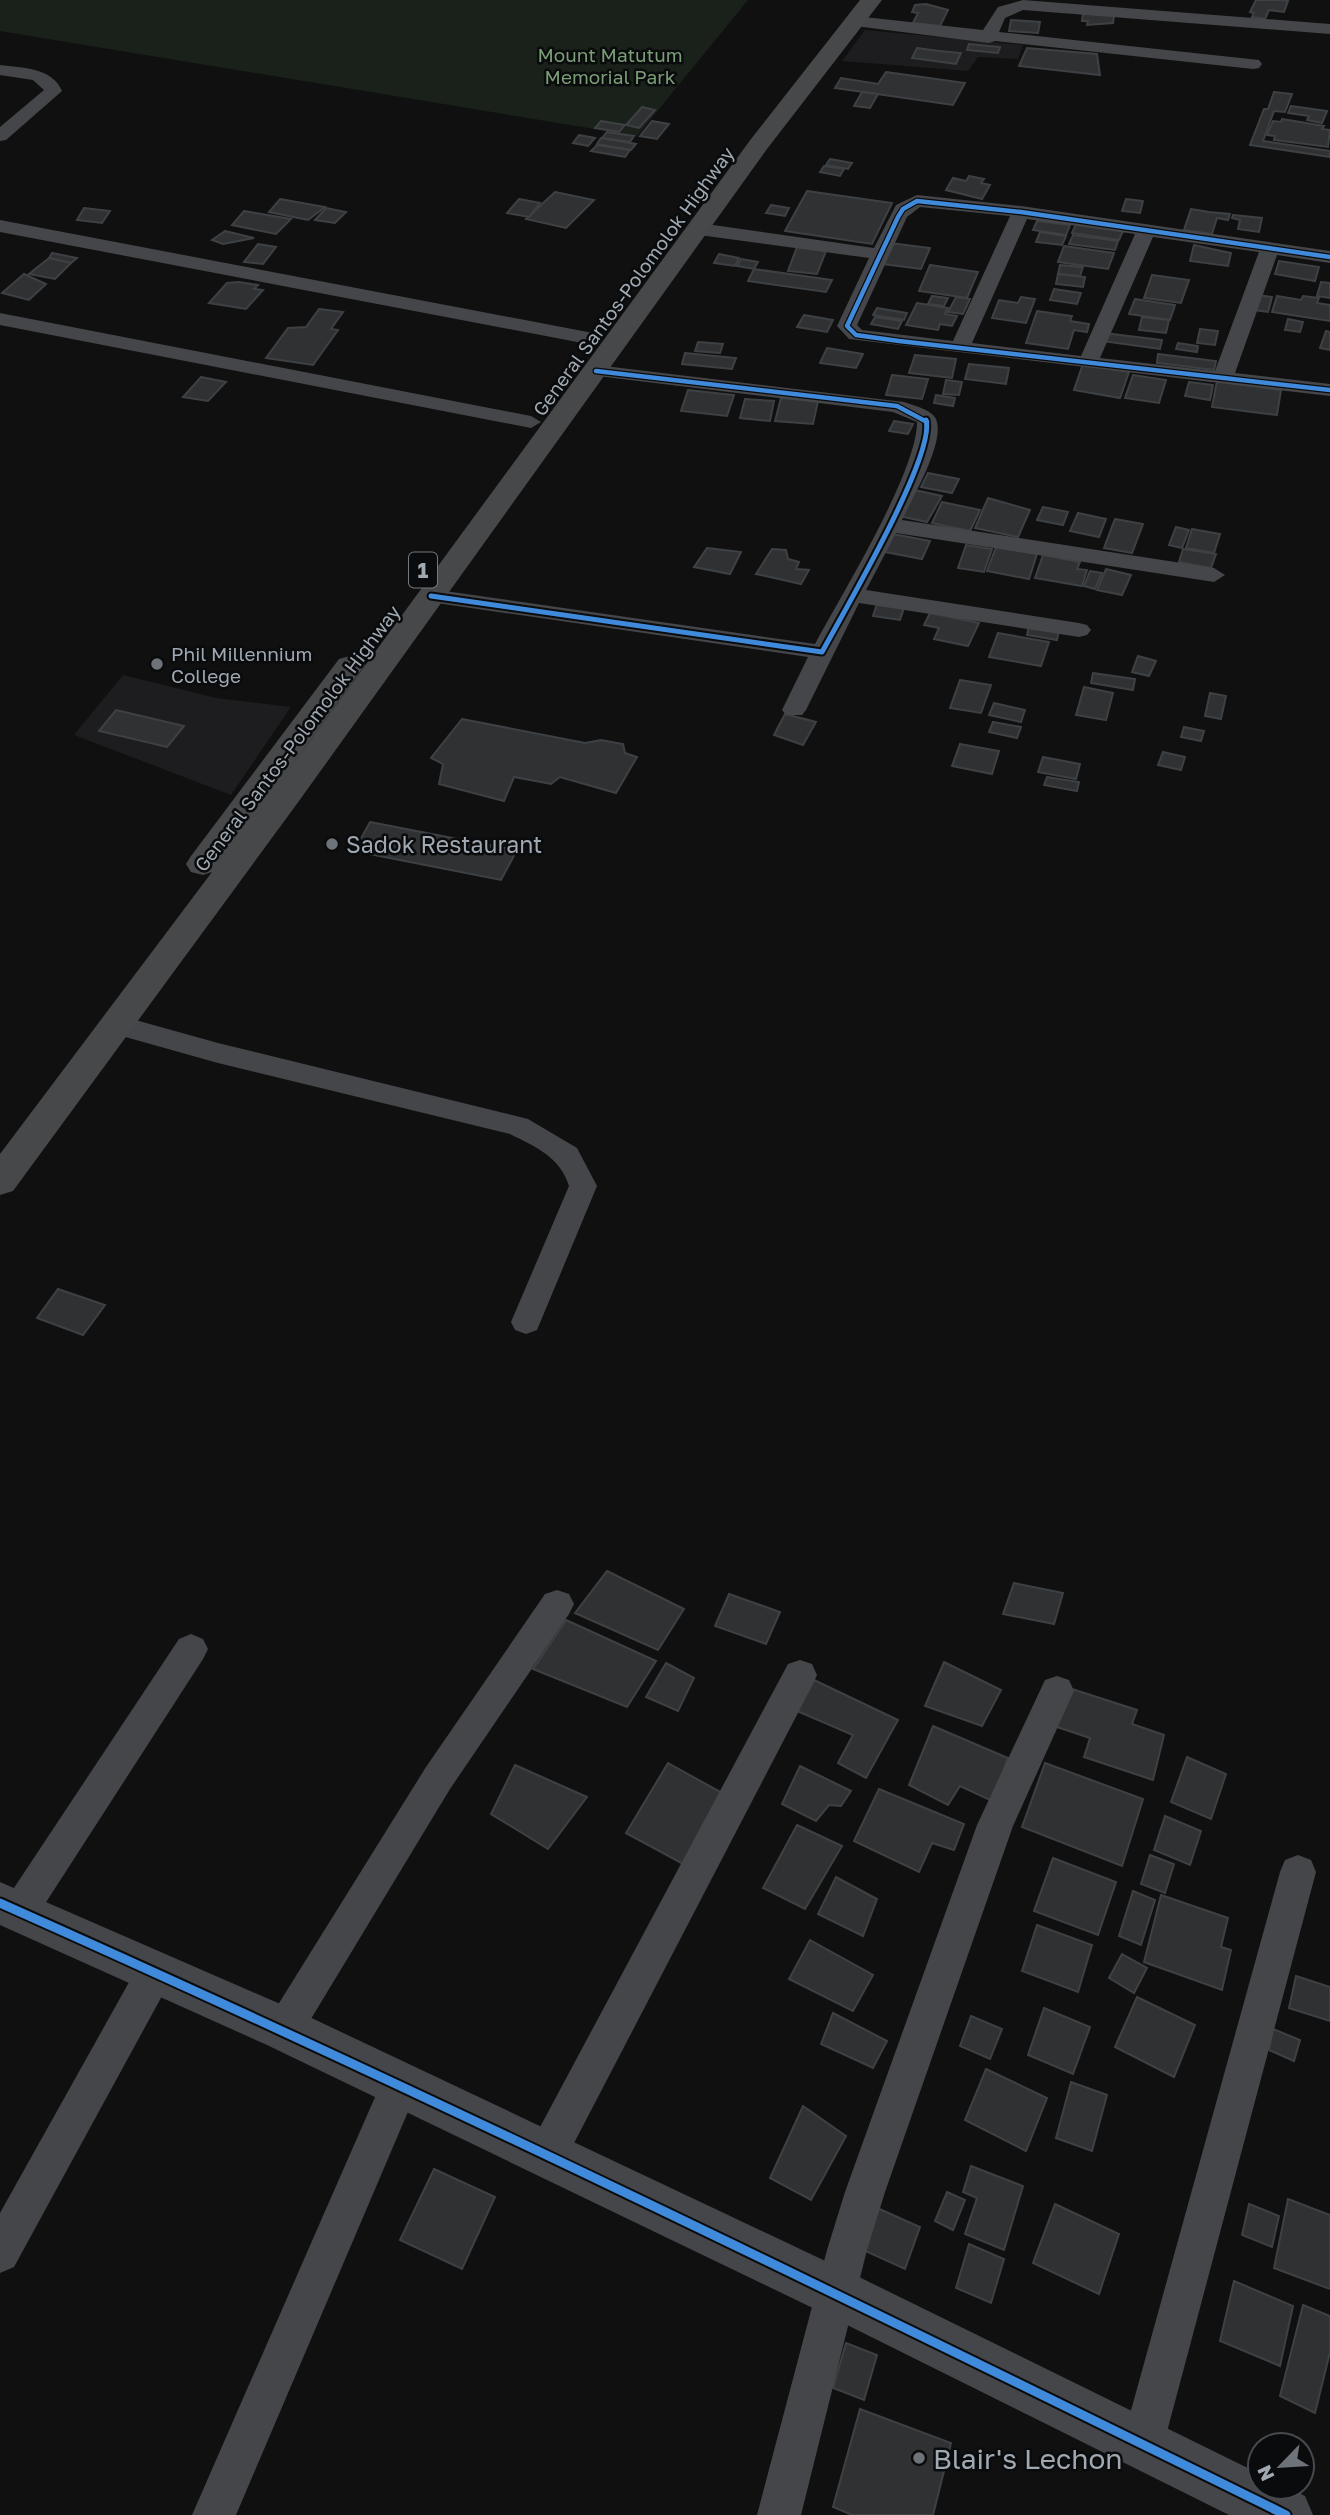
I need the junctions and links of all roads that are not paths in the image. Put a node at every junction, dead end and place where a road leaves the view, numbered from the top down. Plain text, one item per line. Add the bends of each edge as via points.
1 (854, 7) edge
2 (1330, 29) edge
3 (989, 38) junction
4 (1253, 64) dead end
5 (0, 70) edge
6 (0, 136) edge
7 (1021, 212) junction
8 (0, 226) edge
9 (699, 229) junction
10 (1146, 231) junction
11 (1270, 249) junction
12 (878, 254) junction
13 (1330, 257) edge
14 (0, 320) edge
15 (593, 339) junction
16 (960, 348) junction
17 (1088, 362) junction
18 (597, 371) junction
19 (1223, 377) junction
20 (1330, 390) edge
21 (531, 422) junction
22 (889, 525) junction
23 (1214, 575) dead end
24 (851, 595) junction
25 (431, 596) junction
26 (1079, 630) dead end
27 (822, 652) junction
28 (794, 710) dead end
29 (114, 1024) junction
30 (53, 1063) dead end
31 (0, 1181) edge
32 (526, 1322) dead end
33 (556, 1604) dead end
34 (191, 1649) dead end
35 (800, 1675) dead end
36 (1057, 1691) dead end
37 (1298, 1872) dead end
38 (10, 1907) edge
39 (155, 1972) junction
40 (284, 2029) junction
41 (400, 2086) junction
42 (547, 2157) junction
43 (0, 2253) edge
44 (837, 2293) junction
45 (1143, 2444) junction
46 (214, 2515) edge
47 (779, 2515) edge
48 (1286, 2515) edge

1 - 3 street
1 - 9 highway, 1
1 - 15 highway, General Santos-Polomolok Highway / 1 via 648,257
2 - 3 street via 1023,5 998,14
3 - 4 street
5 - 6 street via 35,76 47,81 53,91
7 - 10 street
7 - 12 street via 928,201 909,204
7 - 16 street
8 - 15 street
9 - 12 street
9 - 18 highway, 1
10 - 11 street
10 - 17 street
11 - 13 street
11 - 19 street
12 - 16 street via 847,322 849,331 865,337
14 - 21 street
15 - 21 highway, General Santos-Polomolok Highway / 1
16 - 17 street
17 - 19 street
18 - 22 street via 897,406 921,413 928,423 925,448
18 - 25 highway, 1
19 - 20 street
21 - 30 highway, General Santos-Polomolok Highway / 1
22 - 23 street
22 - 24 street
24 - 26 street
24 - 27 street
25 - 27 street
25 - 29 highway, 1
27 - 28 street
29 - 31 highway, 1
29 - 32 street via 518,1126 557,1146 579,1167 583,1186
33 - 40 street via 438,1777
34 - 38 street
35 - 42 street
36 - 44 street via 995,1825 865,2192
37 - 45 street
38 - 39 street
39 - 40 street
39 - 43 street
40 - 41 street
41 - 42 street
41 - 46 street
42 - 44 street
44 - 45 street
44 - 47 street
45 - 48 street

